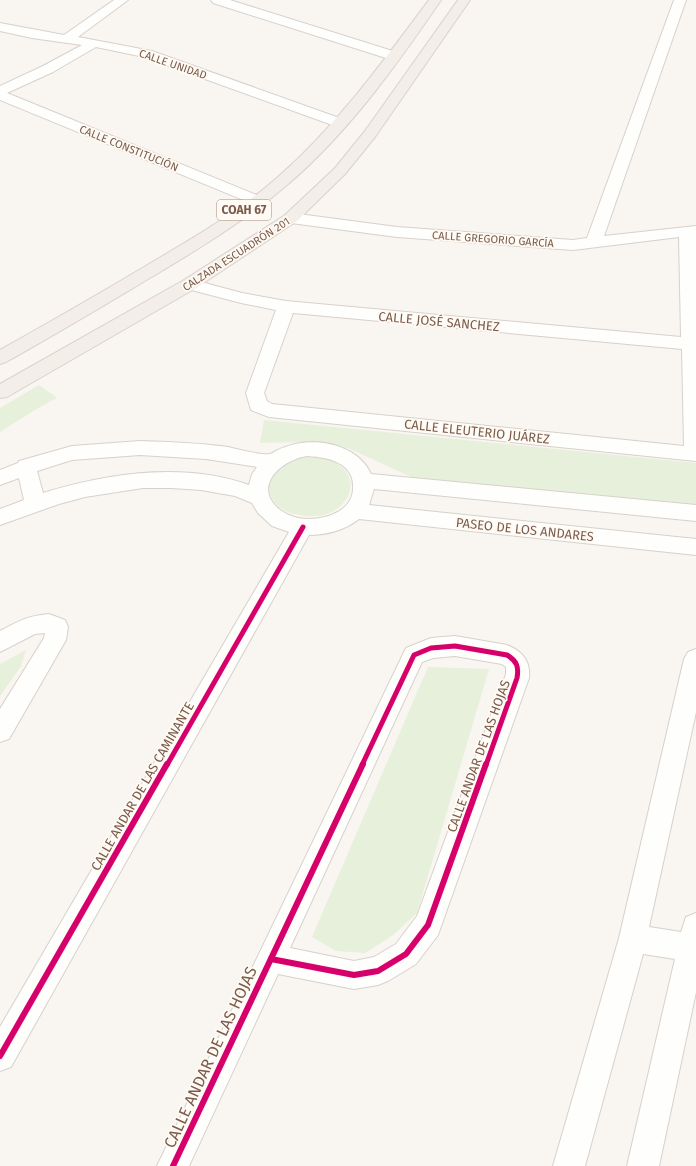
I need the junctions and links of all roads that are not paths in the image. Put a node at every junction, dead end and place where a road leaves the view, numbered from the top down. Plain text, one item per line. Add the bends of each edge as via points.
1 (122, 0) edge
2 (435, 0) edge
3 (464, 0) edge
4 (680, 0) edge
5 (223, 1) edge
6 (0, 26) edge
7 (67, 39) junction
8 (94, 43) junction
9 (394, 56) junction
10 (0, 91) edge
11 (0, 95) edge
12 (340, 123) junction
13 (258, 201) junction
14 (291, 218) junction
15 (691, 232) edge
16 (593, 243) junction
17 (190, 284) junction
18 (286, 307) junction
19 (690, 344) junction
20 (0, 358) edge
21 (0, 392) edge
22 (695, 454) edge
23 (272, 462) junction
24 (26, 466) junction
25 (0, 478) edge
26 (364, 481) junction
27 (260, 498) junction
28 (35, 502) junction
29 (354, 511) junction
30 (696, 512) edge
31 (0, 517) edge
32 (303, 527) junction
33 (696, 547) edge
34 (0, 642) edge
35 (696, 659) edge
36 (0, 731) edge
37 (633, 938) junction
38 (695, 941) edge
39 (271, 959) junction
40 (0, 1056) edge
41 (173, 1166) edge
42 (569, 1166) edge
43 (643, 1166) edge

1 - 7 street
2 - 9 main road, COAH 67
3 - 14 main road, CALZADA ESCUADRÓN 201 / COAH 67 via 370,134 340,171
4 - 16 street
5 - 9 street
6 - 7 street, CALLE UNIDAD
7 - 8 street, CALLE UNIDAD
8 - 10 street via 50,69
8 - 12 street, CALLE UNIDAD via 147,54
9 - 12 main road, COAH 67
11 - 13 street, CALLE CONSTITUCIÓN
12 - 13 main road, COAH 67 via 299,167
13 - 20 main road, COAH 67 via 202,240
14 - 16 street, CALLE GREGORIO GARCÍA via 397,232 573,244
14 - 17 main road, CALZADA ESCUADRÓN 201 / COAH 67
15 - 16 street, CALLE GREGORIO GARCÍA
15 - 19 street
17 - 18 street, CALLE JOSÉ SANCHEZ
17 - 21 main road, CALZADA ESCUADRÓN 201 / COAH 67
18 - 19 street, CALLE JOSÉ SANCHEZ
18 - 22 street, CALLE ELEUTERIO JUÁREZ via 255,393 258,405 269,410
19 - 22 street
23 - 24 street via 189,450 113,449 71,454
23 - 26 street via 288,453 307,449 326,450 344,457 357,467
23 - 27 street via 260,479
24 - 25 street
24 - 28 street
26 - 29 street via 363,497
26 - 30 street
27 - 28 street via 233,488 171,480 128,482 87,488
27 - 32 street via 275,518
28 - 31 street
29 - 32 street via 340,521 323,527
29 - 33 street, PASEO DE LOS ANDARES
32 - 40 street, CALLE ANDAR DE LAS CAMINANTE
34 - 36 street via 31,625 49,622 57,627 55,640
35 - 37 street
37 - 38 street
37 - 42 street
38 - 43 street
39 - 39 street, CALLE ANDAR DE LAS HOJAS via 414,655 431,648 455,646 507,655 515,659 519,668 517,678 428,925 406,954 378,971 354,975
39 - 41 street, CALLE ANDAR DE LAS HOJAS

